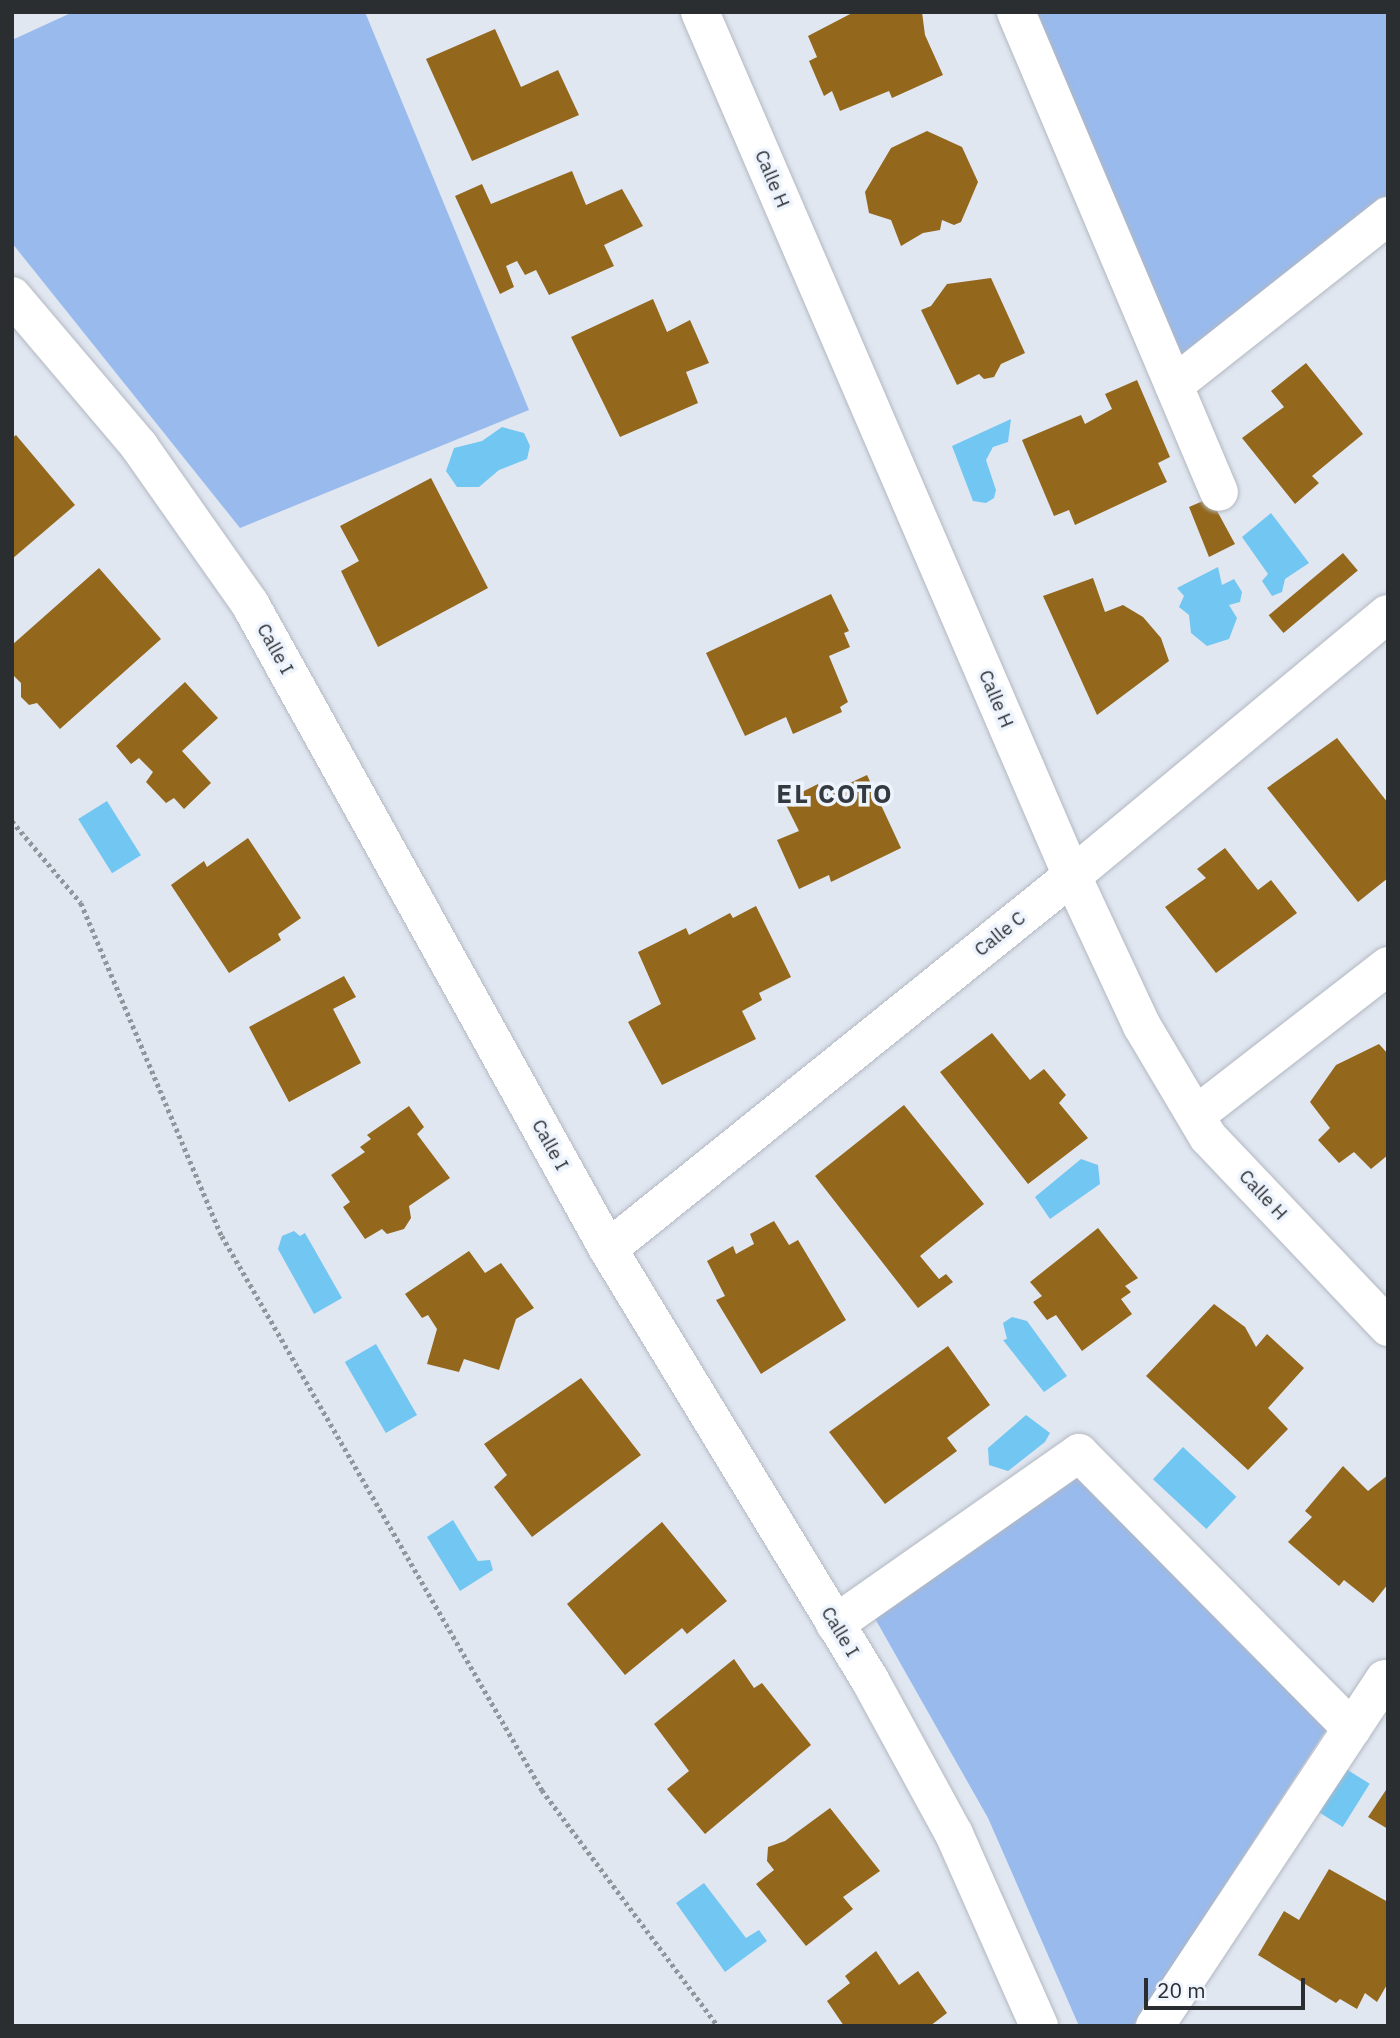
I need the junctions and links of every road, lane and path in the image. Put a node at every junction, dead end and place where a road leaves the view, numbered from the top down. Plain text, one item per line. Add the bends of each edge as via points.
1 (700, 12) edge
2 (1016, 12) edge
3 (1388, 216) edge
4 (12, 296) edge
5 (1174, 385) junction
6 (1219, 492) dead end
7 (1388, 614) edge
8 (12, 821) edge
9 (1072, 876) junction
10 (1388, 966) edge
11 (1196, 1115) junction
12 (608, 1249) junction
13 (1388, 1327) edge
14 (835, 1624) junction
15 (1385, 1678) dead end
16 (1352, 1729) junction
17 (718, 2026) edge
18 (1039, 2026) edge
19 (1155, 2026) edge

1 - 9 street, Calle H
2 - 5 street
3 - 5 street
4 - 12 street, Calle I via 139,446 250,604
5 - 6 street
7 - 9 street, Calle C
8 - 17 path via 81,903 222,1236 542,1790
9 - 11 street, Calle H via 1142,1026
9 - 12 street, Calle C
10 - 11 street
11 - 13 street, Calle H via 1208,1137
12 - 14 street, Calle I
14 - 16 street via 1079,1454
14 - 18 street, Calle I via 954,1834
15 - 16 street
16 - 19 street

